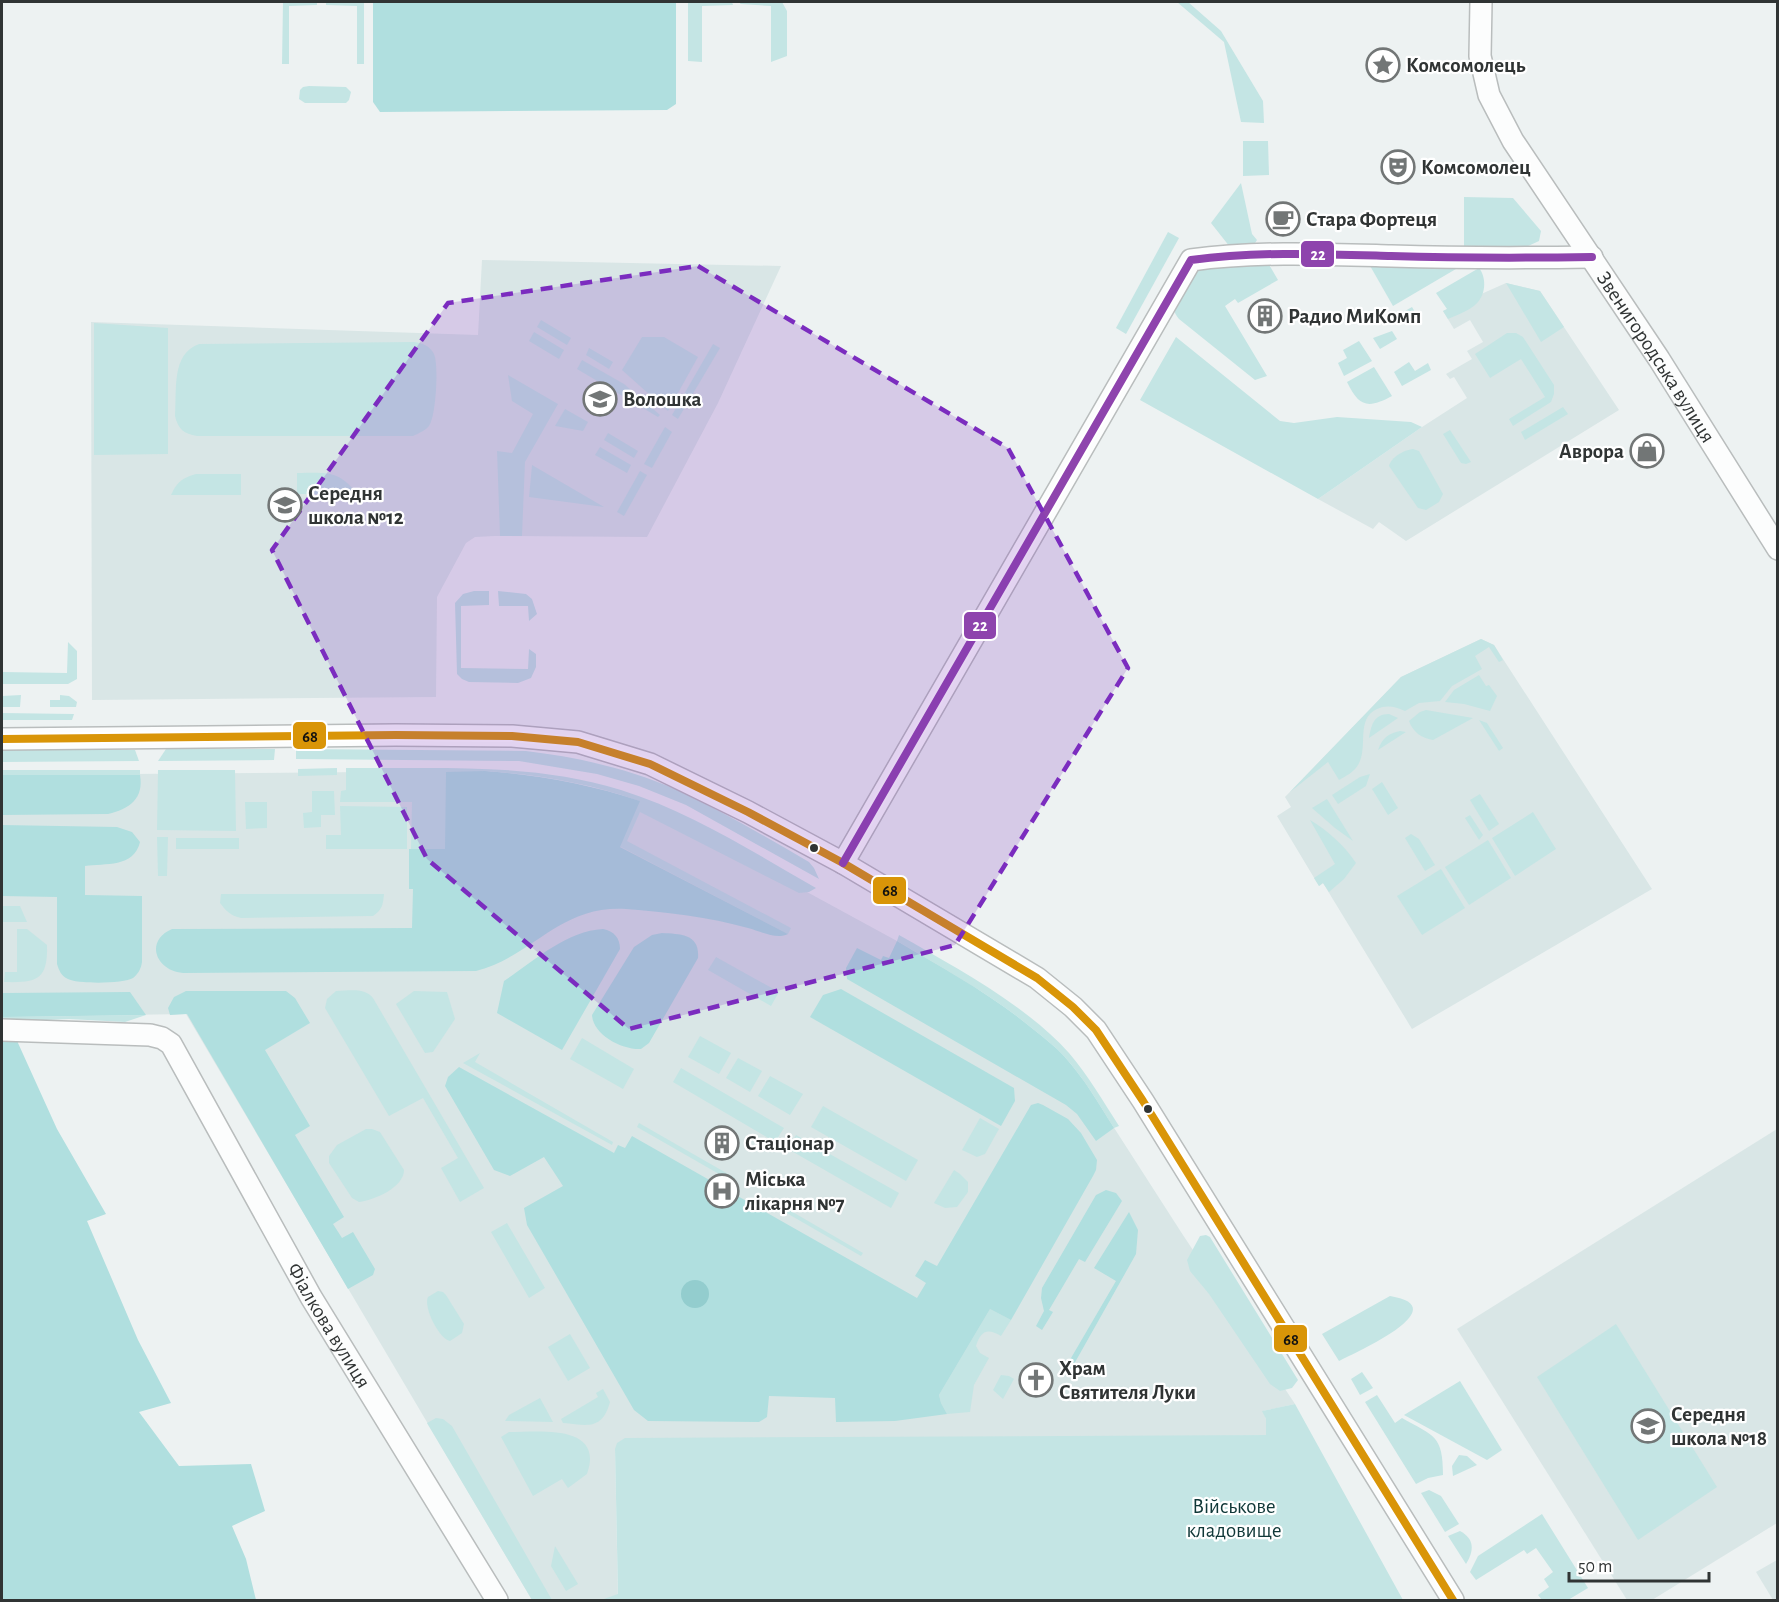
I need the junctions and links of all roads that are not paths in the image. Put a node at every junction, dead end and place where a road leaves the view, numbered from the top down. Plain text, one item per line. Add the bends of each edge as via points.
1 (1481, 2) edge
2 (1592, 257) junction
3 (1778, 549) edge
4 (2, 739) edge
5 (843, 863) junction
6 (2, 1030) edge
7 (497, 1600) edge
8 (1453, 1600) edge

1 - 2 street, Звенигородська вулиця via 1480,56 1489,95 1513,141
2 - 3 street, Звенигородська вулиця
2 - 5 street via 1265,254 1191,260
4 - 5 street via 396,735 512,736 578,742 650,764
5 - 8 street via 1037,978 1096,1030
6 - 7 street, Фіалкова вулиця via 150,1035 171,1044 310,1298

